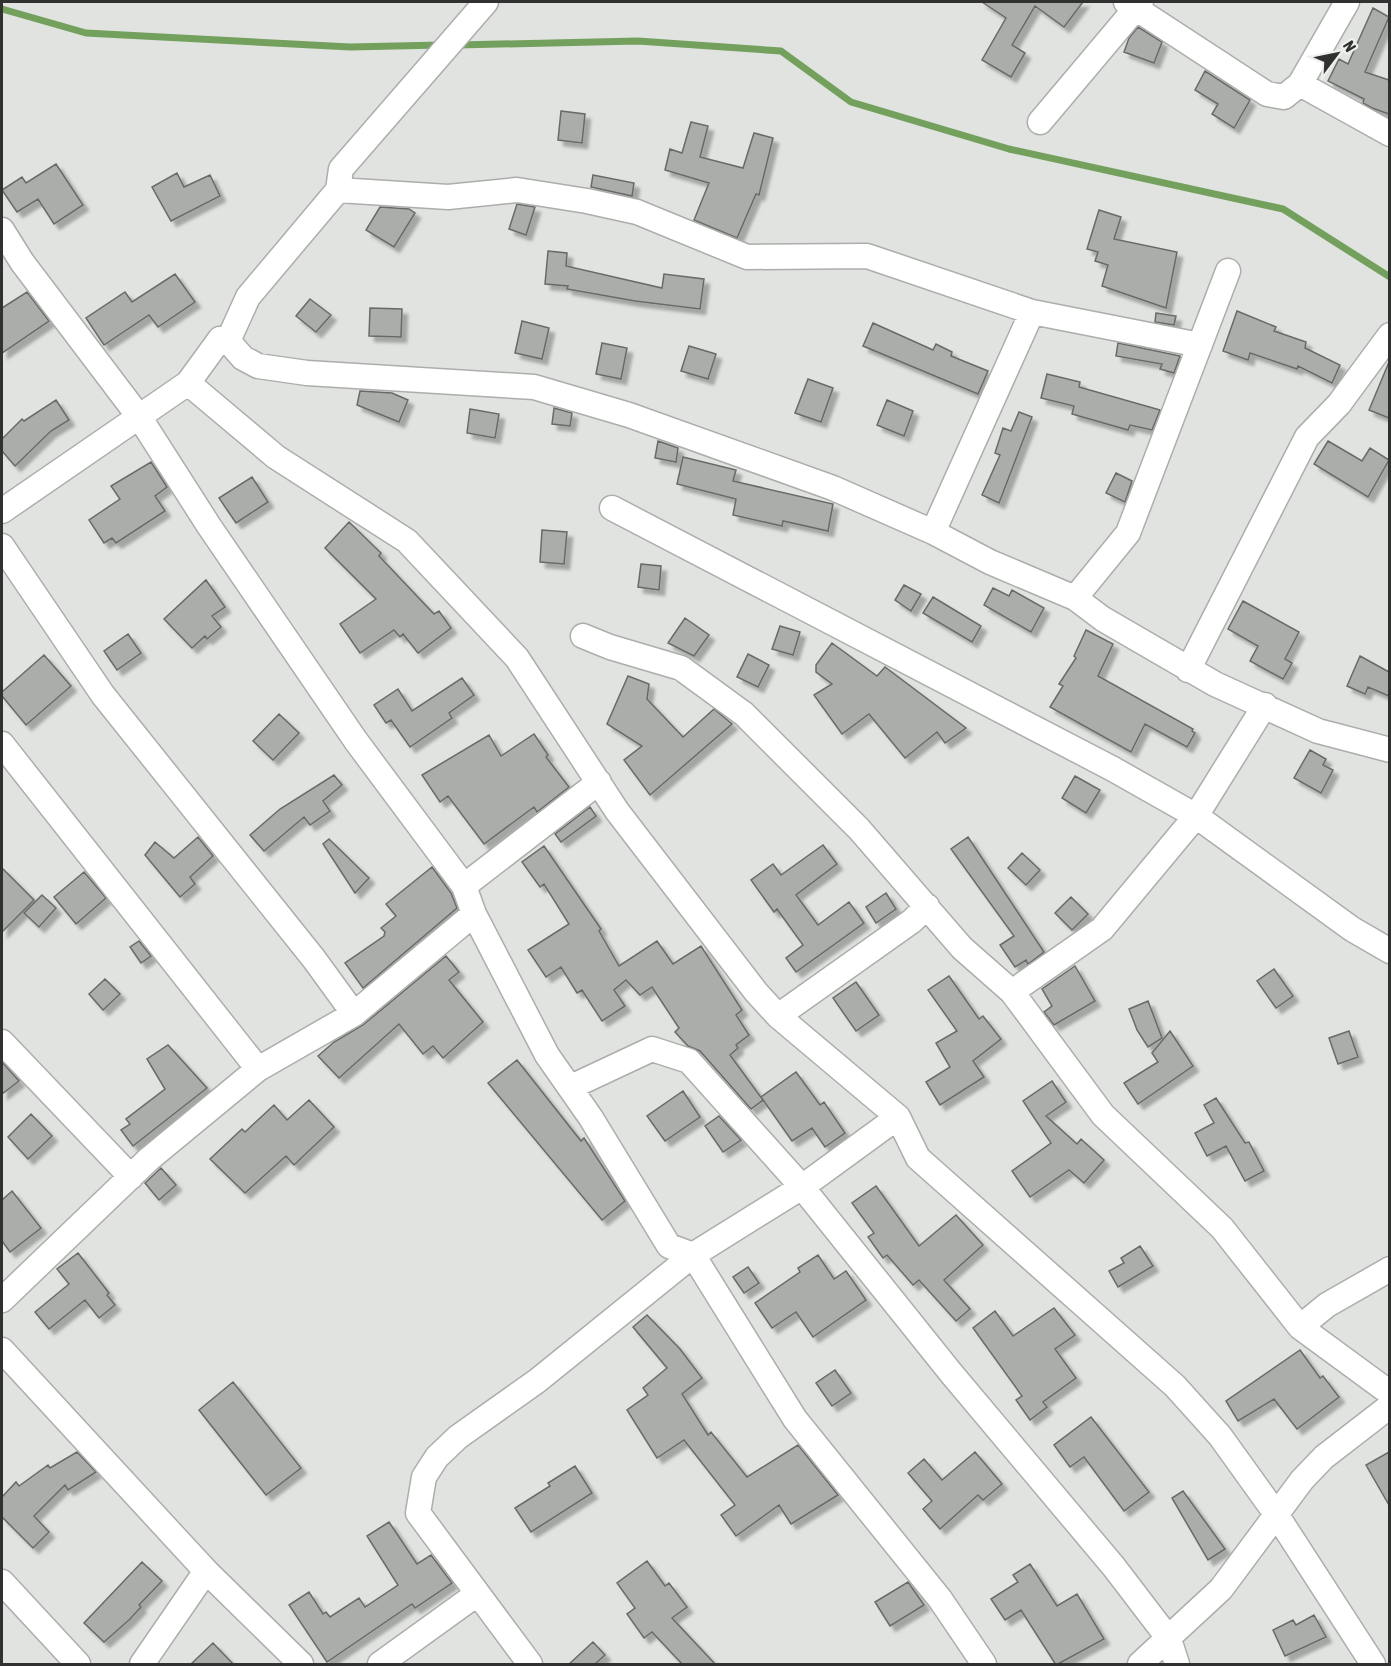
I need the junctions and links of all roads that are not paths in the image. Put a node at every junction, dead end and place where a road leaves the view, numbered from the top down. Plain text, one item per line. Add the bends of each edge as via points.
1 (486, 2) edge
2 (1347, 2) edge
3 (1135, 4) edge
4 (1300, 84) junction
5 (1040, 122) dead end
6 (1389, 134) edge
7 (338, 190) junction
8 (2, 230) edge
9 (1228, 271) dead end
10 (1032, 312) junction
11 (1389, 335) edge
12 (228, 340) junction
13 (1200, 345) junction
14 (188, 383) junction
15 (140, 418) junction
16 (612, 508) dead end
17 (2, 511) edge
18 (933, 532) junction
19 (2, 546) edge
20 (1075, 597) junction
21 (583, 636) dead end
22 (1188, 670) junction
23 (1265, 705) junction
24 (2, 744) edge
25 (1389, 750) edge
26 (599, 782) junction
27 (1196, 816) junction
28 (464, 886) junction
29 (927, 906) junction
30 (474, 914) junction
31 (1389, 951) edge
32 (1012, 992) junction
33 (354, 1014) junction
34 (778, 1016) junction
35 (2, 1042) edge
36 (258, 1069) junction
37 (571, 1087) junction
38 (898, 1117) junction
39 (130, 1177) junction
40 (802, 1187) junction
41 (693, 1255) junction
42 (1389, 1269) edge
43 (2, 1300) edge
44 (1300, 1327) junction
45 (2, 1350) edge
46 (1389, 1393) edge
47 (1389, 1406) edge
48 (1276, 1514) junction
49 (206, 1571) junction
50 (2, 1582) edge
51 (477, 1594) junction
52 (1169, 1639) junction
53 (78, 1665) edge
54 (142, 1665) edge
55 (301, 1665) edge
56 (380, 1665) edge
57 (530, 1665) edge
58 (984, 1665) edge
59 (1140, 1665) edge
60 (1177, 1665) edge
61 (1373, 1665) edge

1 - 7 street via 341,169
2 - 4 street
3 - 4 street via 1267,94 1284,97
3 - 5 street
4 - 6 street
7 - 10 street via 448,197 517,190 587,201 637,212 747,257 867,256
7 - 12 street via 248,297
8 - 15 street
9 - 13 street
10 - 13 street
10 - 18 street
11 - 22 street via 1339,404 1307,437
12 - 14 street via 220,339
12 - 18 street via 243,358 279,370 534,387 629,415 822,484
13 - 20 street via 1128,533
14 - 15 street
14 - 26 street via 276,458 406,541 518,658
15 - 17 street
15 - 28 street via 356,741
16 - 27 street
18 - 20 street via 990,562
19 - 33 street via 103,695 314,958
20 - 22 street via 1103,619
21 - 29 street via 681,668 744,714 859,829
22 - 23 street
23 - 25 street via 1318,731
23 - 27 street
24 - 36 street
26 - 28 street
26 - 34 street via 617,811
27 - 31 street
27 - 32 street via 1102,929
28 - 30 street
29 - 32 street via 962,948
29 - 34 street via 912,921
30 - 33 street
30 - 37 street via 547,1055
32 - 44 street via 1103,1115 1222,1228
33 - 36 street
34 - 38 street
35 - 39 street
36 - 39 street
37 - 40 street via 652,1049 689,1060
37 - 41 street via 669,1246
38 - 40 street
38 - 48 street via 918,1158 1175,1386 1220,1436
39 - 43 street
40 - 41 street
40 - 52 street
41 - 51 street via 437,1456 424,1477 418,1513
41 - 58 street via 795,1419 940,1599
42 - 44 street via 1327,1305
44 - 46 street
45 - 49 street
47 - 48 street via 1324,1457
48 - 52 street via 1221,1589
48 - 61 street
49 - 54 street
49 - 55 street
50 - 53 street
51 - 56 street
51 - 57 street
52 - 59 street
52 - 60 street

